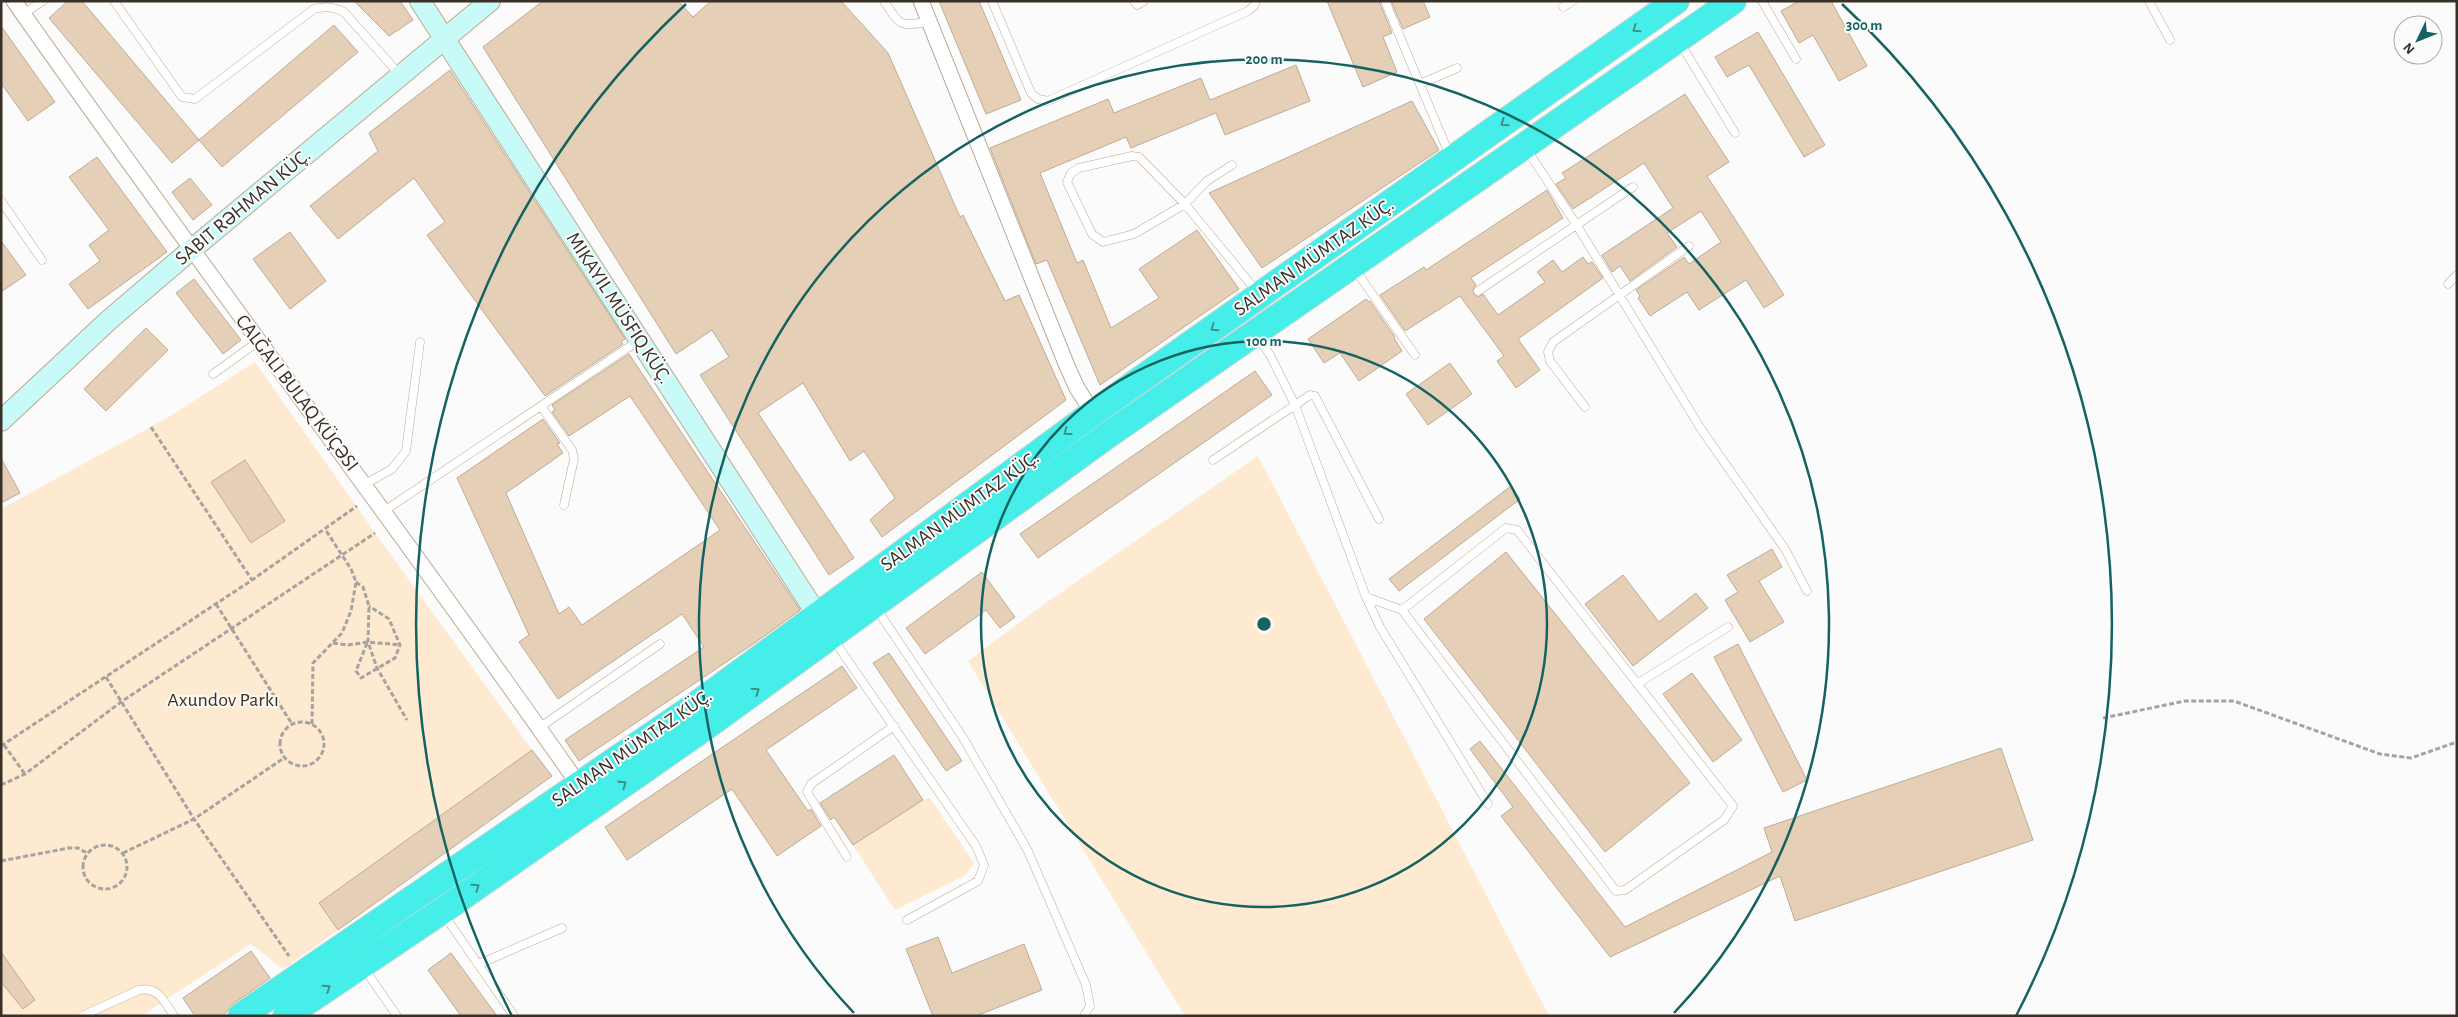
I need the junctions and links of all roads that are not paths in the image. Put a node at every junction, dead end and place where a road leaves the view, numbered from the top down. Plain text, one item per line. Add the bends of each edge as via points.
1 (14, 1) edge
2 (43, 1) edge
3 (114, 1) edge
4 (420, 1) edge
5 (490, 1) edge
6 (884, 1) edge
7 (921, 1) edge
8 (992, 1) edge
9 (1134, 1) edge
10 (1144, 1) edge
11 (1256, 1) edge
12 (1385, 1) edge
13 (1573, 1) edge
14 (1676, 1) edge
15 (1680, 1) edge
16 (1734, 1) edge
17 (1762, 1) edge
18 (2149, 1) edge
19 (1563, 7) dead end
20 (23, 14) junction
21 (929, 22) junction
22 (1687, 32) junction
23 (445, 39) junction
24 (2170, 40) dead end
25 (1796, 59) dead end
26 (1457, 68) dead end
27 (401, 76) junction
28 (1420, 84) junction
29 (1735, 133) dead end
30 (1524, 146) junction
31 (1452, 160) junction
32 (1232, 165) dead end
33 (1633, 187) dead end
34 (1, 201) edge
35 (1186, 204) junction
36 (1576, 224) junction
37 (1689, 246) dead end
38 (191, 250) junction
39 (1312, 259) junction
40 (42, 260) dead end
41 (1353, 266) junction
42 (2457, 275) edge
43 (1328, 284) junction
44 (2448, 284) dead end
45 (1478, 291) dead end
46 (1250, 303) junction
47 (1256, 334) junction
48 (640, 340) junction
49 (259, 341) junction
50 (420, 342) dead end
51 (1416, 355) dead end
52 (213, 374) dead end
53 (541, 406) junction
54 (1295, 406) junction
55 (1585, 406) dead end
56 (1093, 413) junction
57 (1, 420) edge
58 (1213, 460) dead end
59 (365, 484) junction
60 (564, 504) dead end
61 (384, 510) junction
62 (1379, 519) dead end
63 (1807, 591) dead end
64 (1366, 597) junction
65 (874, 605) junction
66 (1402, 610) junction
67 (818, 616) junction
68 (1728, 627) dead end
69 (832, 637) junction
70 (660, 644) dead end
71 (1637, 684) junction
72 (894, 726) junction
73 (538, 728) junction
74 (585, 796) junction
75 (1488, 804) dead end
76 (848, 858) dead end
77 (442, 911) junction
78 (907, 920) dead end
79 (562, 928) dead end
80 (354, 954) junction
81 (479, 964) junction
82 (292, 1014) edge
83 (82, 1016) edge
84 (174, 1016) edge
85 (241, 1016) edge
86 (397, 1016) edge
87 (514, 1016) edge
88 (1084, 1016) edge

1 - 20 street
2 - 20 lane
3 - 27 lane via 182,97 195,99 314,9 324,6 344,12
4 - 23 main road
5 - 23 main road, SABIT RƏHMAN KÜÇ.
6 - 21 lane via 898,22 904,25
7 - 21 street
8 - 11 lane via 1031,93 1048,101 1248,11
9 - 10 lane via 1137,4
12 - 28 lane
13 - 19 lane
14 -> 31 highway, SALMAN MÜMTAZ KÜÇ.
15 - 22 highway
16 - 22 highway
17 - 25 lane
18 - 24 lane
20 - 38 street
21 - 56 street via 1067,366
22 - 29 lane
22 - 30 highway
23 - 27 main road, SABIT RƏHMAN KÜÇ.
23 - 48 main road
26 - 28 lane
27 - 38 main road, SABIT RƏHMAN KÜÇ.
28 - 31 lane
30 - 36 lane
30 - 41 highway
31 - 39 highway, SALMAN MÜMTAZ KÜÇ.
32 - 35 lane via 1207,181
33 - 36 lane
34 - 40 lane
35 - 35 lane via 1134,234 1103,242 1092,234 1067,182 1070,173 1079,168 1139,157
35 - 46 lane
36 - 45 lane
36 - 63 lane via 1701,429 1785,549
37 - 55 lane via 1553,342 1548,352 1550,361
38 - 49 street
38 - 57 main road, SABIT RƏHMAN KÜÇ. via 109,320
39 - 43 highway
39 - 46 highway, SALMAN MÜMTAZ KÜÇ.
41 - 43 highway
41 - 51 lane
42 - 44 lane
43 - 47 highway
46 - 47 highway
46 -> 56 highway, SALMAN MÜMTAZ KÜÇ.
47 - 54 lane
47 - 65 highway via 1108,435
48 - 53 lane
48 - 67 main road
49 - 52 lane
49 - 59 street
50 - 59 lane via 406,451 392,469
53 - 60 lane via 572,450 574,459
53 - 61 lane
54 - 58 lane
54 - 62 lane via 1310,395 1319,400
54 - 64 lane
56 -> 67 highway, SALMAN MÜMTAZ KÜÇ.
59 - 61 street
61 - 73 street
64 - 66 lane
64 - 75 lane via 1380,627
65 - 69 highway
65 - 88 lane via 962,736 1028,851 1086,985 1090,1006
66 - 71 lane via 1506,528 1517,530
66 - 71 lane via 1616,891 1625,890 1724,820 1733,806
67 - 74 highway, SALMAN MÜMTAZ KÜÇ. via 693,706
68 - 71 lane
69 - 72 lane
74 -> 69 highway
70 - 73 lane
72 - 76 lane via 811,784 807,792
72 - 78 lane via 976,846 984,865 978,881
73 - 74 street
77 -> 74 highway
74 - 80 highway, SALMAN MÜMTAZ KÜÇ.
77 - 80 highway
77 - 81 lane
79 - 81 lane
82 -> 80 highway
80 - 85 highway, SALMAN MÜMTAZ KÜÇ.
80 - 86 lane
81 - 87 lane
83 - 84 lane via 148,988 157,992

